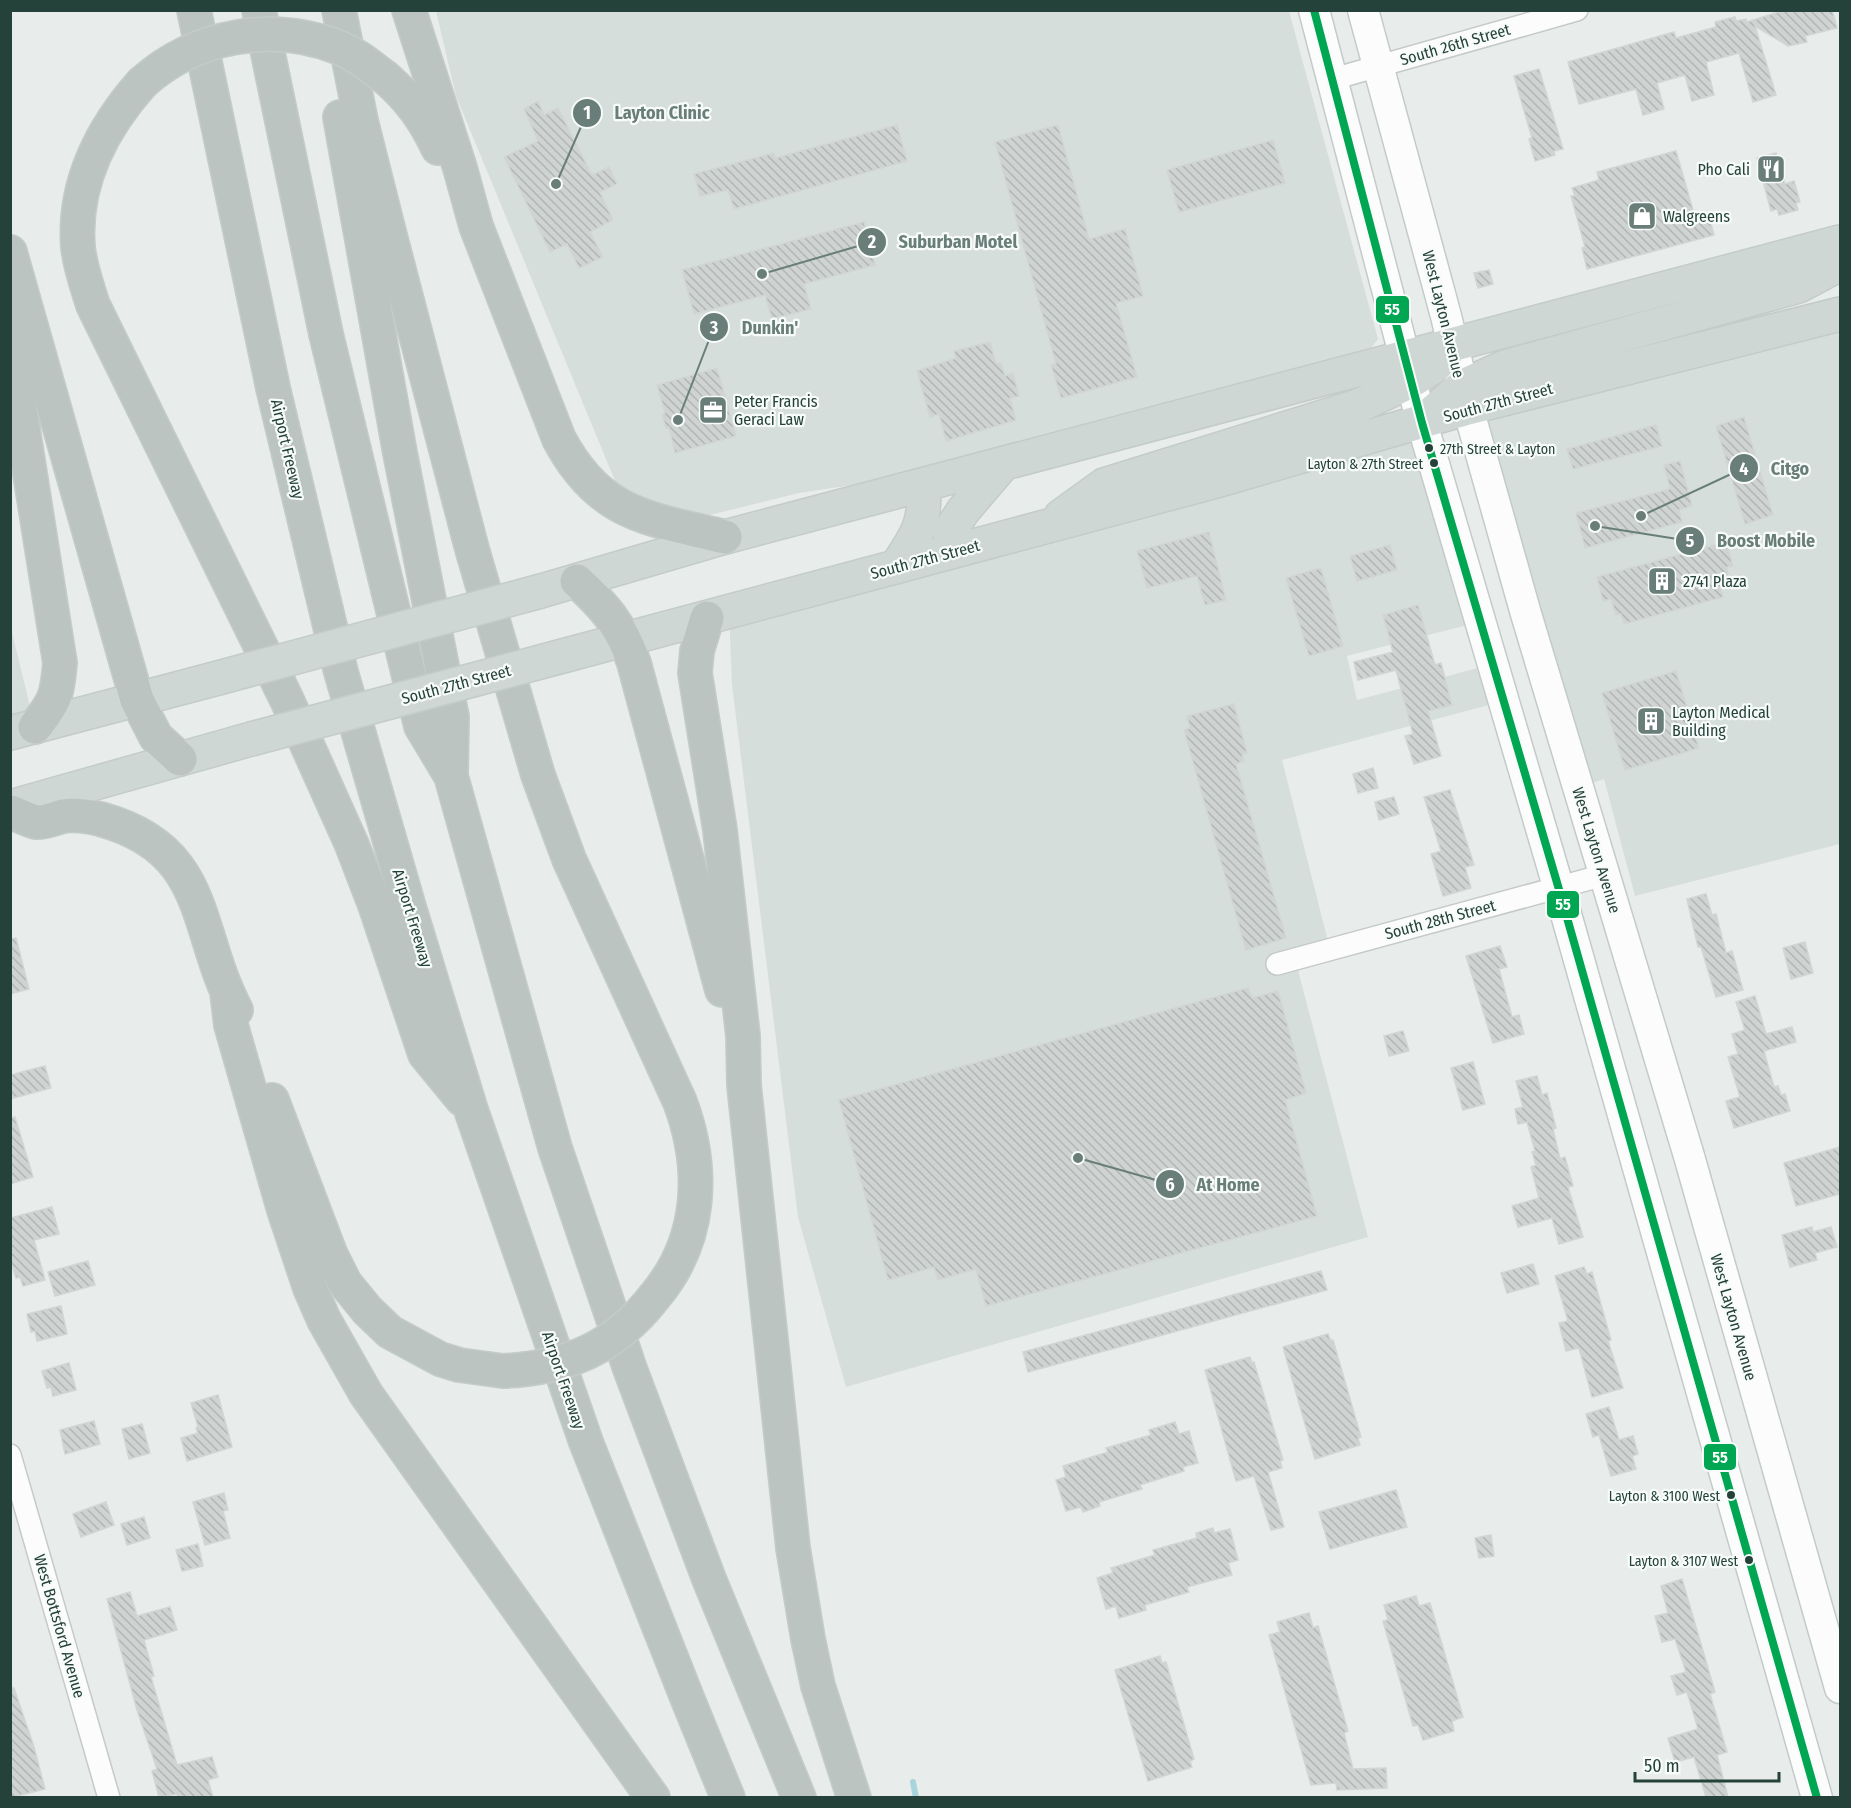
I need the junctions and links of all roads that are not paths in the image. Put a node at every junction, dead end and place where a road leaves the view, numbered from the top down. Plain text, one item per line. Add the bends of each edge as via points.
1 (194, 10) edge
2 (259, 10) edge
3 (321, 10) edge
4 (339, 10) edge
5 (410, 10) edge
6 (1314, 10) edge
7 (1363, 10) edge
8 (1577, 10) edge
9 (1378, 66) junction
10 (1333, 79) junction
11 (476, 226) junction
12 (1840, 242) edge
13 (10, 252) edge
14 (1840, 264) edge
15 (1840, 314) edge
16 (10, 336) edge
17 (1454, 345) junction
18 (1409, 370) junction
19 (1465, 397) junction
20 (1422, 423) junction
21 (1003, 464) junction
22 (923, 485) junction
23 (1045, 527) junction
24 (725, 537) junction
25 (948, 553) junction
26 (896, 567) junction
27 (577, 581) junction
28 (707, 618) junction
29 (626, 638) junction
30 (137, 700) junction
31 (23, 730) edge
32 (180, 759) junction
33 (451, 776) junction
34 (10, 807) edge
35 (10, 812) edge
36 (1604, 875) junction
37 (1558, 886) junction
38 (1276, 964) dead end
39 (227, 992) junction
40 (744, 1085) junction
41 (471, 1110) junction
42 (10, 1455) edge
43 (1840, 1688) edge
44 (109, 1797) edge
45 (653, 1797) edge
46 (728, 1797) edge
47 (799, 1797) edge
48 (854, 1797) edge
49 (1817, 1797) edge

1 - 41 highway, Airport Freeway via 273,388 341,672
2 - 33 highway via 326,334 422,726
3 - 33 highway via 400,453 452,717
4 - 39 highway, bridge via 388,228 475,560 538,775 568,859 680,1102 692,1137 694,1212 680,1257 666,1283 623,1330 581,1356 540,1368 503,1371 459,1365 390,1332 345,1283 330,1253 242,1021
5 - 11 highway
6 - 10 main road
7 - 9 main road, West Layton Avenue
8 - 9 street, South 26th Street
9 - 10 street, South 26th Street
9 - 17 main road, West Layton Avenue
10 - 18 main road
11 - 24 highway via 559,439 581,474 600,494 630,512
11 - 41 highway, bridge via 427,125 406,96 386,78 364,61 331,45 302,37 260,34 198,47 176,57 142,83 107,129 88,166 78,220 82,272 93,305 339,814 375,905 424,1054
12 - 17 main road
13 - 30 highway
14 - 19 main road via 1799,286 1505,367
15 - 19 main road, South 27th Street
16 - 31 highway via 60,663 57,695 50,708
17 - 18 main road via 1435,366
17 - 19 main road, West Layton Avenue
18 - 20 main road
18 - 21 main road
18 - 23 main road via 1358,406 1104,484
19 - 20 main road via 1441,403
19 - 36 main road, West Layton Avenue
20 - 23 main road, South 27th Street
20 - 37 main road
21 - 22 main road
21 - 25 main road via 951,528
22 - 24 main road
22 - 26 main road via 925,503 920,532
23 - 25 main road, South 27th Street
24 - 27 main road
25 - 26 main road, South 27th Street
26 - 28 main road, South 27th Street
27 - 29 highway via 601,604
27 - 30 main road, bridge
28 - 29 main road, South 27th Street
28 - 40 highway via 695,673 720,830 743,1036
29 - 32 main road, South 27th Street, bridge
29 - 40 highway via 720,982
30 - 31 main road
30 - 32 highway via 156,737
32 - 34 main road, South 27th Street
33 - 47 highway via 555,1148 709,1579
35 - 39 highway via 38,822 83,815 120,825 160,849 188,881
36 - 37 street, South 28th Street
36 - 43 main road, West Layton Avenue via 1689,1156
37 - 38 street, South 28th Street
37 - 49 main road
39 - 45 highway via 231,1025 280,1198 324,1320 366,1394
40 - 48 highway via 793,1548 818,1686
41 - 46 highway, Airport Freeway via 586,1442
42 - 44 street, West Bottsford Avenue

